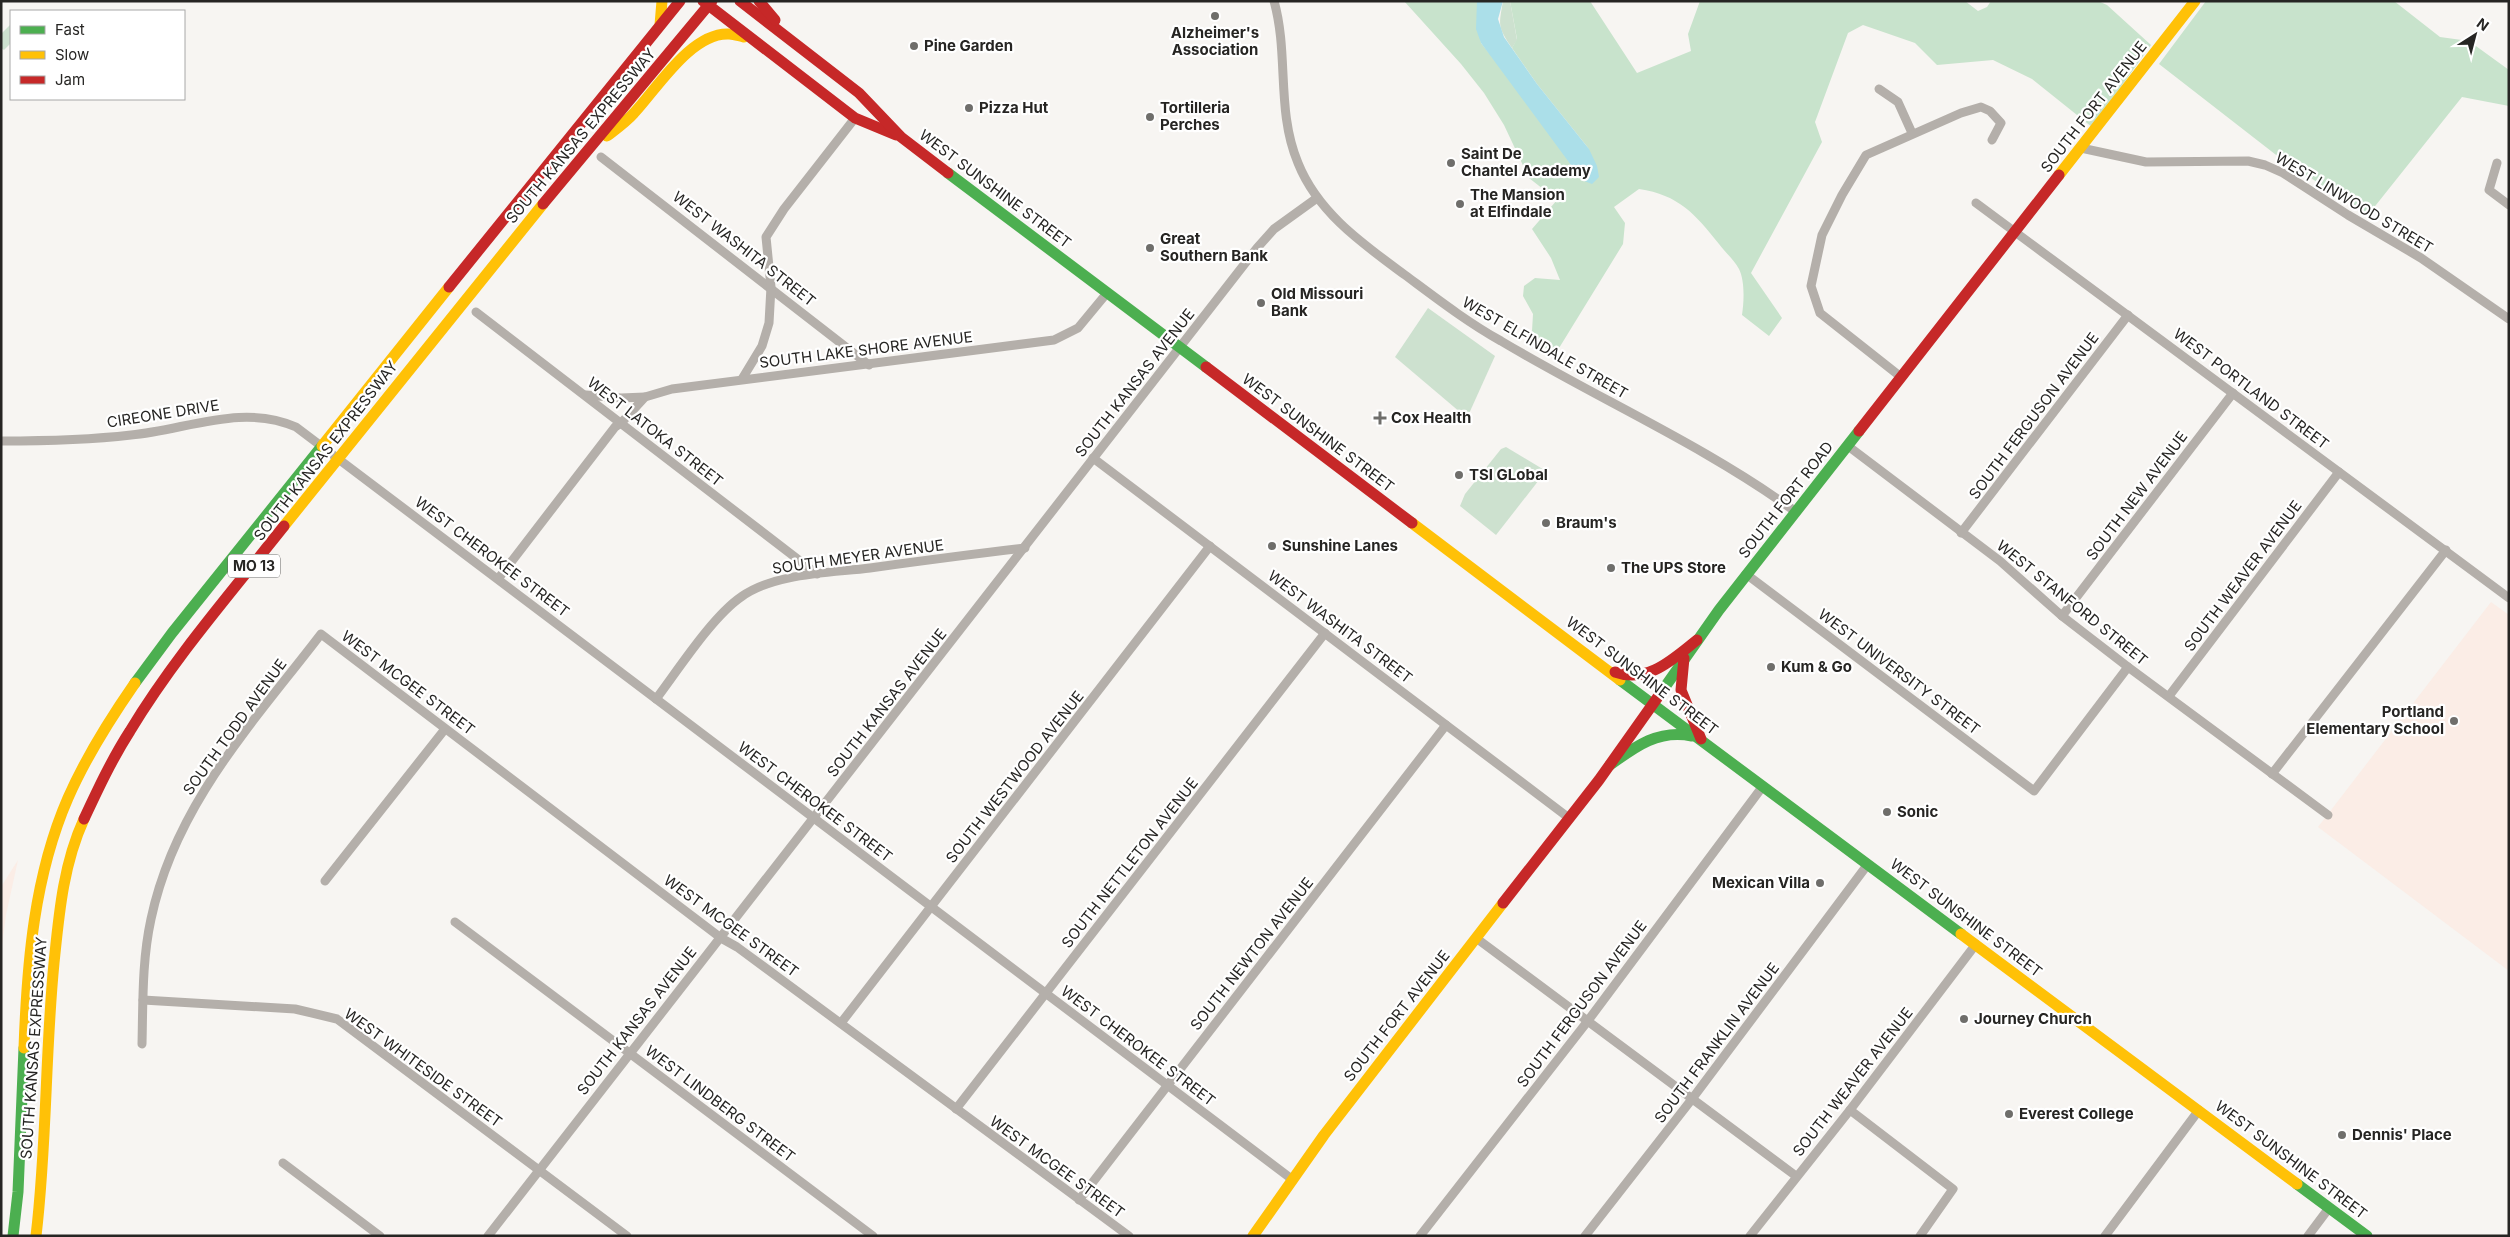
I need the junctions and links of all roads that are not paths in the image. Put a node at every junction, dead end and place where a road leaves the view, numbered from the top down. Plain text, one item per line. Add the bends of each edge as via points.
1 (662, 1) edge
2 (680, 1) edge
3 (740, 1) edge
4 (759, 1) edge
5 (1274, 1) edge
6 (2195, 1) edge
7 (708, 3) edge
8 (659, 28) junction
9 (753, 41) junction
10 (1879, 89) dead end
11 (859, 93) junction
12 (855, 118) junction
13 (1912, 133) junction
14 (901, 137) junction
15 (1992, 140) dead end
16 (2081, 148) junction
17 (585, 153) junction
18 (600, 157) dead end
19 (2497, 163) dead end
20 (1317, 198) junction
21 (1976, 203) dead end
22 (2509, 205) edge
23 (2016, 231) junction
24 (771, 288) junction
25 (1107, 293) junction
26 (476, 312) dead end
27 (2128, 315) junction
28 (2509, 319) edge
29 (1180, 348) junction
30 (869, 365) junction
31 (1902, 377) junction
32 (742, 379) junction
33 (2233, 393) junction
34 (585, 395) junction
35 (645, 396) junction
36 (622, 422) junction
37 (1, 441) edge
38 (322, 445) junction
39 (1848, 446) junction
40 (338, 457) junction
41 (1093, 458) junction
42 (2339, 472) junction
43 (1796, 512) junction
44 (1962, 533) junction
45 (1210, 546) junction
46 (1025, 548) junction
47 (2446, 550) junction
48 (817, 574) junction
49 (1746, 574) junction
50 (498, 578) junction
51 (2509, 598) edge
52 (2062, 616) junction
53 (1325, 633) junction
54 (321, 634) joint
55 (1697, 640) junction
56 (1684, 658) junction
57 (1596, 662) junction
58 (2128, 667) junction
59 (2169, 696) junction
60 (656, 699) junction
61 (1652, 703) junction
62 (1446, 725) junction
63 (445, 729) junction
64 (1701, 739) junction
65 (1610, 764) junction
66 (2272, 774) junction
67 (1763, 786) junction
68 (2328, 815) dead end
69 (814, 818) junction
70 (1569, 818) junction
71 (1868, 864) junction
72 (325, 880) dead end
73 (932, 906) junction
74 (455, 922) dead end
75 (721, 938) junction
76 (1476, 938) junction
77 (1976, 944) junction
78 (1046, 993) junction
79 (143, 1000) junction
80 (1587, 1022) junction
81 (841, 1023) junction
82 (142, 1044) dead end
83 (629, 1054) junction
84 (1168, 1085) junction
85 (1692, 1099) junction
86 (956, 1109) junction
87 (1850, 1110) junction
88 (2199, 1110) junction
89 (284, 1163) dead end
90 (538, 1171) junction
91 (1796, 1176) junction
92 (1293, 1180) junction
93 (1079, 1200) junction
94 (2329, 1208) junction
95 (13, 1236) edge
96 (36, 1236) edge
97 (380, 1236) edge
98 (488, 1236) edge
99 (627, 1236) edge
100 (873, 1236) edge
101 (1129, 1236) edge
102 (1253, 1236) edge
103 (1420, 1236) edge
104 (1585, 1236) edge
105 (1750, 1236) edge
106 (1920, 1236) edge
107 (2105, 1236) edge
108 (2308, 1236) edge
109 (2368, 1236) edge

1 - 8 main road
2 - 8 main road, SOUTH KANSAS EXPRESSWAY / MO 13
3 - 11 main road, WEST SUNSHINE STREET
4 - 11 main road via 779,24
5 - 20 street, WEST ELFINDALE STREET via 1281,38 1289,134 1298,163
6 - 16 main road, SOUTH FORT AVENUE
7 - 9 main road, WEST SUNSHINE STREET
7 - 17 main road, SOUTH KANSAS EXPRESSWAY / MO 13
8 - 38 main road, SOUTH KANSAS EXPRESSWAY / MO 13
9 - 12 main road, WEST SUNSHINE STREET
9 - 17 main road via 726,33 702,42 680,60 634,114
10 - 13 street via 1898,102
11 - 14 main road, WEST SUNSHINE STREET
12 - 14 main road, WEST SUNSHINE STREET
12 - 24 street via 784,208 766,237
13 - 15 street via 1981,107 2001,123
13 - 31 street via 1866,155 1822,236 1812,286 1820,313
14 - 25 main road, WEST SUNSHINE STREET
16 - 23 main road, SOUTH FORT AVENUE
16 - 28 street, WEST LINWOOD STREET via 2146,162 2248,161 2266,165 2421,258
17 - 40 main road, SOUTH KANSAS EXPRESSWAY / MO 13
18 - 24 street, WEST WASHITA STREET
19 - 22 street via 2489,190
20 - 29 street, SOUTH KANSAS AVENUE via 1267,237
20 - 43 street, WEST ELFINDALE STREET via 1357,238 1483,330 1742,476
21 - 23 street, WEST PORTLAND STREET
23 - 27 street, WEST PORTLAND STREET
23 - 31 main road, SOUTH FORT ROAD
24 - 30 street, WEST WASHITA STREET
24 - 32 street via 765,338
25 - 29 main road, WEST SUNSHINE STREET
25 - 30 street, SOUTH LAKE SHORE AVENUE via 1083,323 1060,338
26 - 34 street, WEST LATOKA STREET
27 - 33 street, WEST PORTLAND STREET
27 - 44 street, SOUTH FERGUSON AVENUE
29 - 41 street, SOUTH KANSAS AVENUE
29 - 57 main road, WEST SUNSHINE STREET
30 - 32 street, SOUTH LAKE SHORE AVENUE
31 - 39 main road, SOUTH FORT ROAD
32 - 35 street, SOUTH LAKE SHORE AVENUE
33 - 42 street, WEST PORTLAND STREET
33 - 52 street, SOUTH NEW AVENUE
34 - 35 street, SOUTH LAKE SHORE AVENUE
34 - 36 street, WEST LATOKA STREET
35 - 36 street
36 - 48 street, WEST LATOKA STREET
36 - 50 street via 615,426
37 - 38 street, CIREONE DRIVE via 133,435 215,420 258,417 283,422
38 - 40 street, WEST CHEROKEE STREET
38 - 95 main road, SOUTH KANSAS EXPRESSWAY / MO 13 via 121,702 90,752 68,802 41,884 29,952
39 - 43 main road, SOUTH FORT ROAD
39 - 44 street, WEST STANFORD STREET
40 - 50 street, WEST CHEROKEE STREET
40 - 96 main road, SOUTH KANSAS EXPRESSWAY / MO 13 via 140,711 109,763 86,813 66,873 57,927 49,999
41 - 45 street, WEST WASHITA STREET
41 - 46 street, SOUTH KANSAS AVENUE
42 - 47 street, WEST PORTLAND STREET
42 - 59 street, SOUTH WEAVER AVENUE
43 - 49 main road, SOUTH FORT ROAD
44 - 52 street, WEST STANFORD STREET via 2014,572
45 - 53 street, WEST WASHITA STREET
45 - 73 street, SOUTH WESTWOOD AVENUE
46 - 48 street, SOUTH MEYER AVENUE
46 - 69 street, SOUTH KANSAS AVENUE
47 - 51 street, WEST PORTLAND STREET
47 - 66 street
48 - 60 street, SOUTH MEYER AVENUE via 773,582 739,598 717,619
49 - 55 main road, SOUTH FORT ROAD
49 - 58 street, WEST UNIVERSITY STREET via 2034,791
50 - 60 street, WEST CHEROKEE STREET
52 - 58 street, WEST STANFORD STREET
53 - 62 street, WEST WASHITA STREET
53 - 78 street, SOUTH NETTLETON AVENUE
54 - 63 street, WEST MCGEE STREET
54 - 79 street, SOUTH TODD AVENUE via 224,760 189,815 155,903 146,952
55 - 56 main road, SOUTH FORT ROAD
55 - 57 main road via 1665,664 1641,675 1624,677
56 - 61 main road, SOUTH FORT ROAD
56 - 64 main road via 1681,690
57 - 61 main road, WEST SUNSHINE STREET
58 - 59 street, WEST STANFORD STREET
59 - 66 street, WEST STANFORD STREET
60 - 69 street, WEST CHEROKEE STREET
61 - 64 main road, WEST SUNSHINE STREET
61 - 65 main road, SOUTH FORT ROAD
62 - 70 street, WEST WASHITA STREET
62 - 84 street, SOUTH NEWTON AVENUE
63 - 72 street
63 - 75 street, WEST MCGEE STREET
64 - 65 main road via 1679,732 1658,735 1631,748
64 - 67 main road, WEST SUNSHINE STREET
65 - 70 main road, SOUTH FORT ROAD
66 - 68 street, WEST STANFORD STREET
67 - 71 main road, WEST SUNSHINE STREET
67 - 80 street, SOUTH FERGUSON AVENUE
69 - 73 street, WEST CHEROKEE STREET
69 - 75 street, SOUTH KANSAS AVENUE
70 - 76 main road, SOUTH FORT AVENUE
71 - 77 main road, WEST SUNSHINE STREET
71 - 85 street, SOUTH FRANKLIN AVENUE
73 - 78 street, WEST CHEROKEE STREET
73 - 81 street, SOUTH WESTWOOD AVENUE
74 - 83 street, WEST LINDBERG STREET
75 - 81 street, WEST MCGEE STREET
75 - 83 street, SOUTH KANSAS AVENUE
76 - 80 street
76 - 92 main road, SOUTH FORT AVENUE
77 - 87 street, SOUTH WEAVER AVENUE
77 - 88 main road, WEST SUNSHINE STREET
78 - 84 street, WEST CHEROKEE STREET
78 - 86 street, SOUTH NETTLETON AVENUE
79 - 82 street, SOUTH TODD AVENUE
79 - 90 street, WEST WHITESIDE STREET via 295,1009 337,1019
80 - 85 street
80 - 103 street, SOUTH FERGUSON AVENUE
81 - 86 street, WEST MCGEE STREET
83 - 90 street, SOUTH KANSAS AVENUE
83 - 100 street, WEST LINDBERG STREET
84 - 92 street, WEST CHEROKEE STREET
84 - 93 street, SOUTH NEWTON AVENUE
85 - 91 street
85 - 104 street, SOUTH FRANKLIN AVENUE
86 - 93 street, WEST MCGEE STREET
87 - 91 street, SOUTH WEAVER AVENUE
87 - 106 street via 1954,1188
88 - 94 main road, WEST SUNSHINE STREET
88 - 107 street
89 - 97 street
90 - 98 street, SOUTH KANSAS AVENUE
90 - 99 street, WEST WHITESIDE STREET
91 - 105 street, SOUTH WEAVER AVENUE
92 - 102 main road, SOUTH FORT AVENUE
93 - 101 street, WEST MCGEE STREET
94 - 108 street
94 - 109 main road, WEST SUNSHINE STREET

